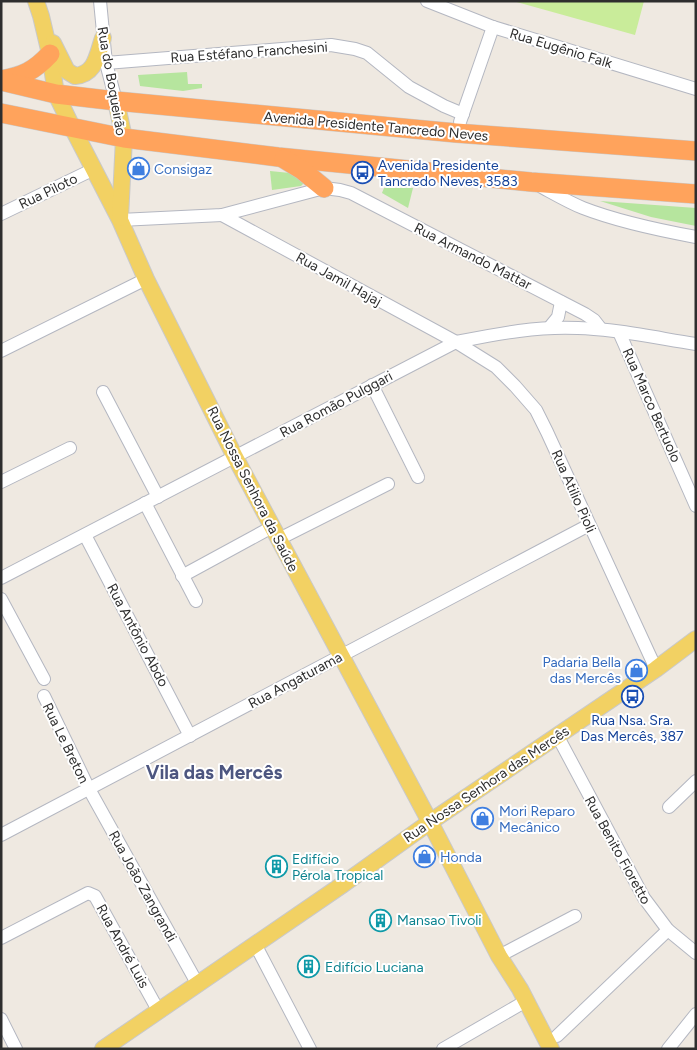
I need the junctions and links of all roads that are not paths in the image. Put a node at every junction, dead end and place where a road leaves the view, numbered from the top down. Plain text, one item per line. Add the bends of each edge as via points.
1 (100, 1) edge
2 (427, 1) edge
3 (38, 9) edge
4 (493, 27) junction
5 (103, 38) junction
6 (50, 54) junction
7 (106, 63) junction
8 (1, 81) edge
9 (696, 89) edge
10 (56, 94) junction
11 (116, 101) junction
12 (1, 113) edge
13 (463, 114) junction
14 (72, 127) junction
15 (456, 134) junction
16 (124, 138) junction
17 (696, 151) edge
18 (278, 156) junction
19 (94, 169) junction
20 (532, 182) junction
21 (332, 189) junction
22 (696, 194) edge
23 (1, 214) edge
24 (222, 215) junction
25 (120, 220) junction
26 (696, 237) edge
27 (146, 279) junction
28 (561, 302) junction
29 (549, 328) junction
30 (601, 329) junction
31 (619, 332) junction
32 (456, 342) junction
33 (696, 344) edge
34 (1, 351) edge
35 (372, 385) junction
36 (103, 392) dead end
37 (70, 448) dead end
38 (235, 457) junction
39 (418, 477) dead end
40 (1, 482) edge
41 (388, 484) dead end
42 (158, 497) junction
43 (145, 503) junction
44 (696, 506) edge
45 (589, 525) junction
46 (275, 533) junction
47 (85, 535) junction
48 (182, 576) junction
49 (1, 578) edge
50 (1, 599) edge
51 (196, 601) dead end
52 (696, 639) edge
53 (340, 657) junction
54 (656, 669) junction
55 (44, 679) dead end
56 (44, 696) dead end
57 (190, 736) junction
58 (557, 736) junction
59 (696, 781) edge
60 (89, 789) junction
61 (669, 807) dead end
62 (430, 822) junction
63 (1, 835) edge
64 (575, 916) dead end
65 (668, 930) junction
66 (1, 938) edge
67 (256, 944) junction
68 (696, 953) edge
69 (501, 960) junction
70 (197, 983) junction
71 (523, 1003) junction
72 (158, 1010) junction
73 (696, 1014) edge
74 (1, 1020) edge
75 (554, 1043) edge
76 (16, 1049) edge
77 (103, 1049) edge
78 (310, 1049) edge
79 (443, 1049) edge
80 (542, 1049) edge
81 (668, 1049) edge

1 - 5 street, Rua do Boqueirão
2 - 4 street, Rua Eugênio Falk
3 - 5 main road via 70,74 81,75 90,70
3 - 6 main road, Rua Nossa Senhora da Saúde
4 - 9 street, Rua Eugênio Falk
4 - 13 street
5 - 7 street, Rua do Boqueirão
6 - 8 highway via 31,71
6 - 10 main road, Rua Nossa Senhora da Saúde
7 - 11 street, Rua do Boqueirão
7 - 13 street, Rua Estéfano Franchesini via 331,45 367,54 409,87
8 - 10 highway, Avenida Presidente Tancredo Neves
10 - 11 highway, Avenida Presidente Tancredo Neves
10 - 14 main road, Rua Nossa Senhora da Saúde
11 - 15 highway, Avenida Presidente Tancredo Neves
11 - 16 main road, Rua do Boqueirão
12 - 14 highway
13 - 15 street
14 - 16 highway
14 - 19 main road, Rua Nossa Senhora da Saúde
15 - 17 highway, Avenida Presidente Tancredo Neves
16 - 18 highway
16 - 25 main road, Rua do Boqueirão
18 - 20 highway
18 - 21 highway
19 - 23 street, Rua Piloto
19 - 25 main road, Rua Nossa Senhora da Saúde
20 - 22 highway
20 - 26 street via 610,217
21 - 24 street
21 - 28 street, Rua Armando Mattar via 351,193
24 - 25 street
24 - 32 street, Rua Jamil Hajaj
25 - 27 main road, Rua Nossa Senhora da Saúde
27 - 34 street
27 - 38 main road, Rua Nossa Senhora da Saúde
28 - 29 street via 558,317
28 - 30 street, Rua Armando Mattar via 594,320
29 - 30 street, Rua Romão Pulggari
29 - 32 street, Rua Romão Pulggari
30 - 31 street, Rua Romão Pulggari
31 - 33 street, Rua Romão Pulggari
31 - 44 street, Rua Marco Bertuolo
32 - 35 street, Rua Romão Pulggari
32 - 45 street, Rua Atilio Pioli via 496,367 536,410
35 - 38 street, Rua Romão Pulggari
35 - 39 street
36 - 42 street
37 - 40 street
38 - 42 street, Rua Romão Pulggari
38 - 46 main road, Rua Nossa Senhora da Saúde
41 - 46 street
42 - 43 street, Rua Romão Pulggari
43 - 47 street, Rua Romão Pulggari
43 - 48 street
45 - 53 street, Rua Angaturama
45 - 54 street, Rua Atilio Pioli
46 - 48 street
46 - 53 main road, Rua Nossa Senhora da Saúde
47 - 49 street, Rua Romão Pulggari
47 - 57 street, Rua Antônio Abdo
48 - 51 street
50 - 55 street
52 - 54 main road, Rua Nossa Senhora das Mercês
53 - 57 street, Rua Angaturama
53 - 62 main road, Rua Nossa Senhora da Saúde
54 - 58 main road, Rua Nossa Senhora das Mercês
56 - 60 street, Rua Le Breton
57 - 60 street, Rua Angaturama
58 - 62 main road, Rua Nossa Senhora das Mercês
58 - 65 street, Rua Benito Fioretto via 635,884 652,912
59 - 61 street
60 - 63 street, Rua Angaturama
60 - 70 street, Rua João Zangrandi
62 - 67 main road, Rua Nossa Senhora das Mercês
62 - 69 main road, Rua Nossa Senhora da Saúde
64 - 69 street
65 - 68 street, Rua Benito Fioretto
65 - 75 street
66 - 72 street, Rua André Luis via 88,893 92,894
67 - 70 main road, Rua Nossa Senhora das Mercês
67 - 78 street
69 - 71 main road, Rua Nossa Senhora da Saúde
70 - 72 main road, Rua Nossa Senhora das Mercês
71 - 75 main road, Rua Nossa Senhora da Saúde
71 - 79 street
71 - 80 main road, Rua Nossa Senhora da Saúde
72 - 77 main road, Rua Nossa Senhora das Mercês
73 - 81 street
74 - 76 street

